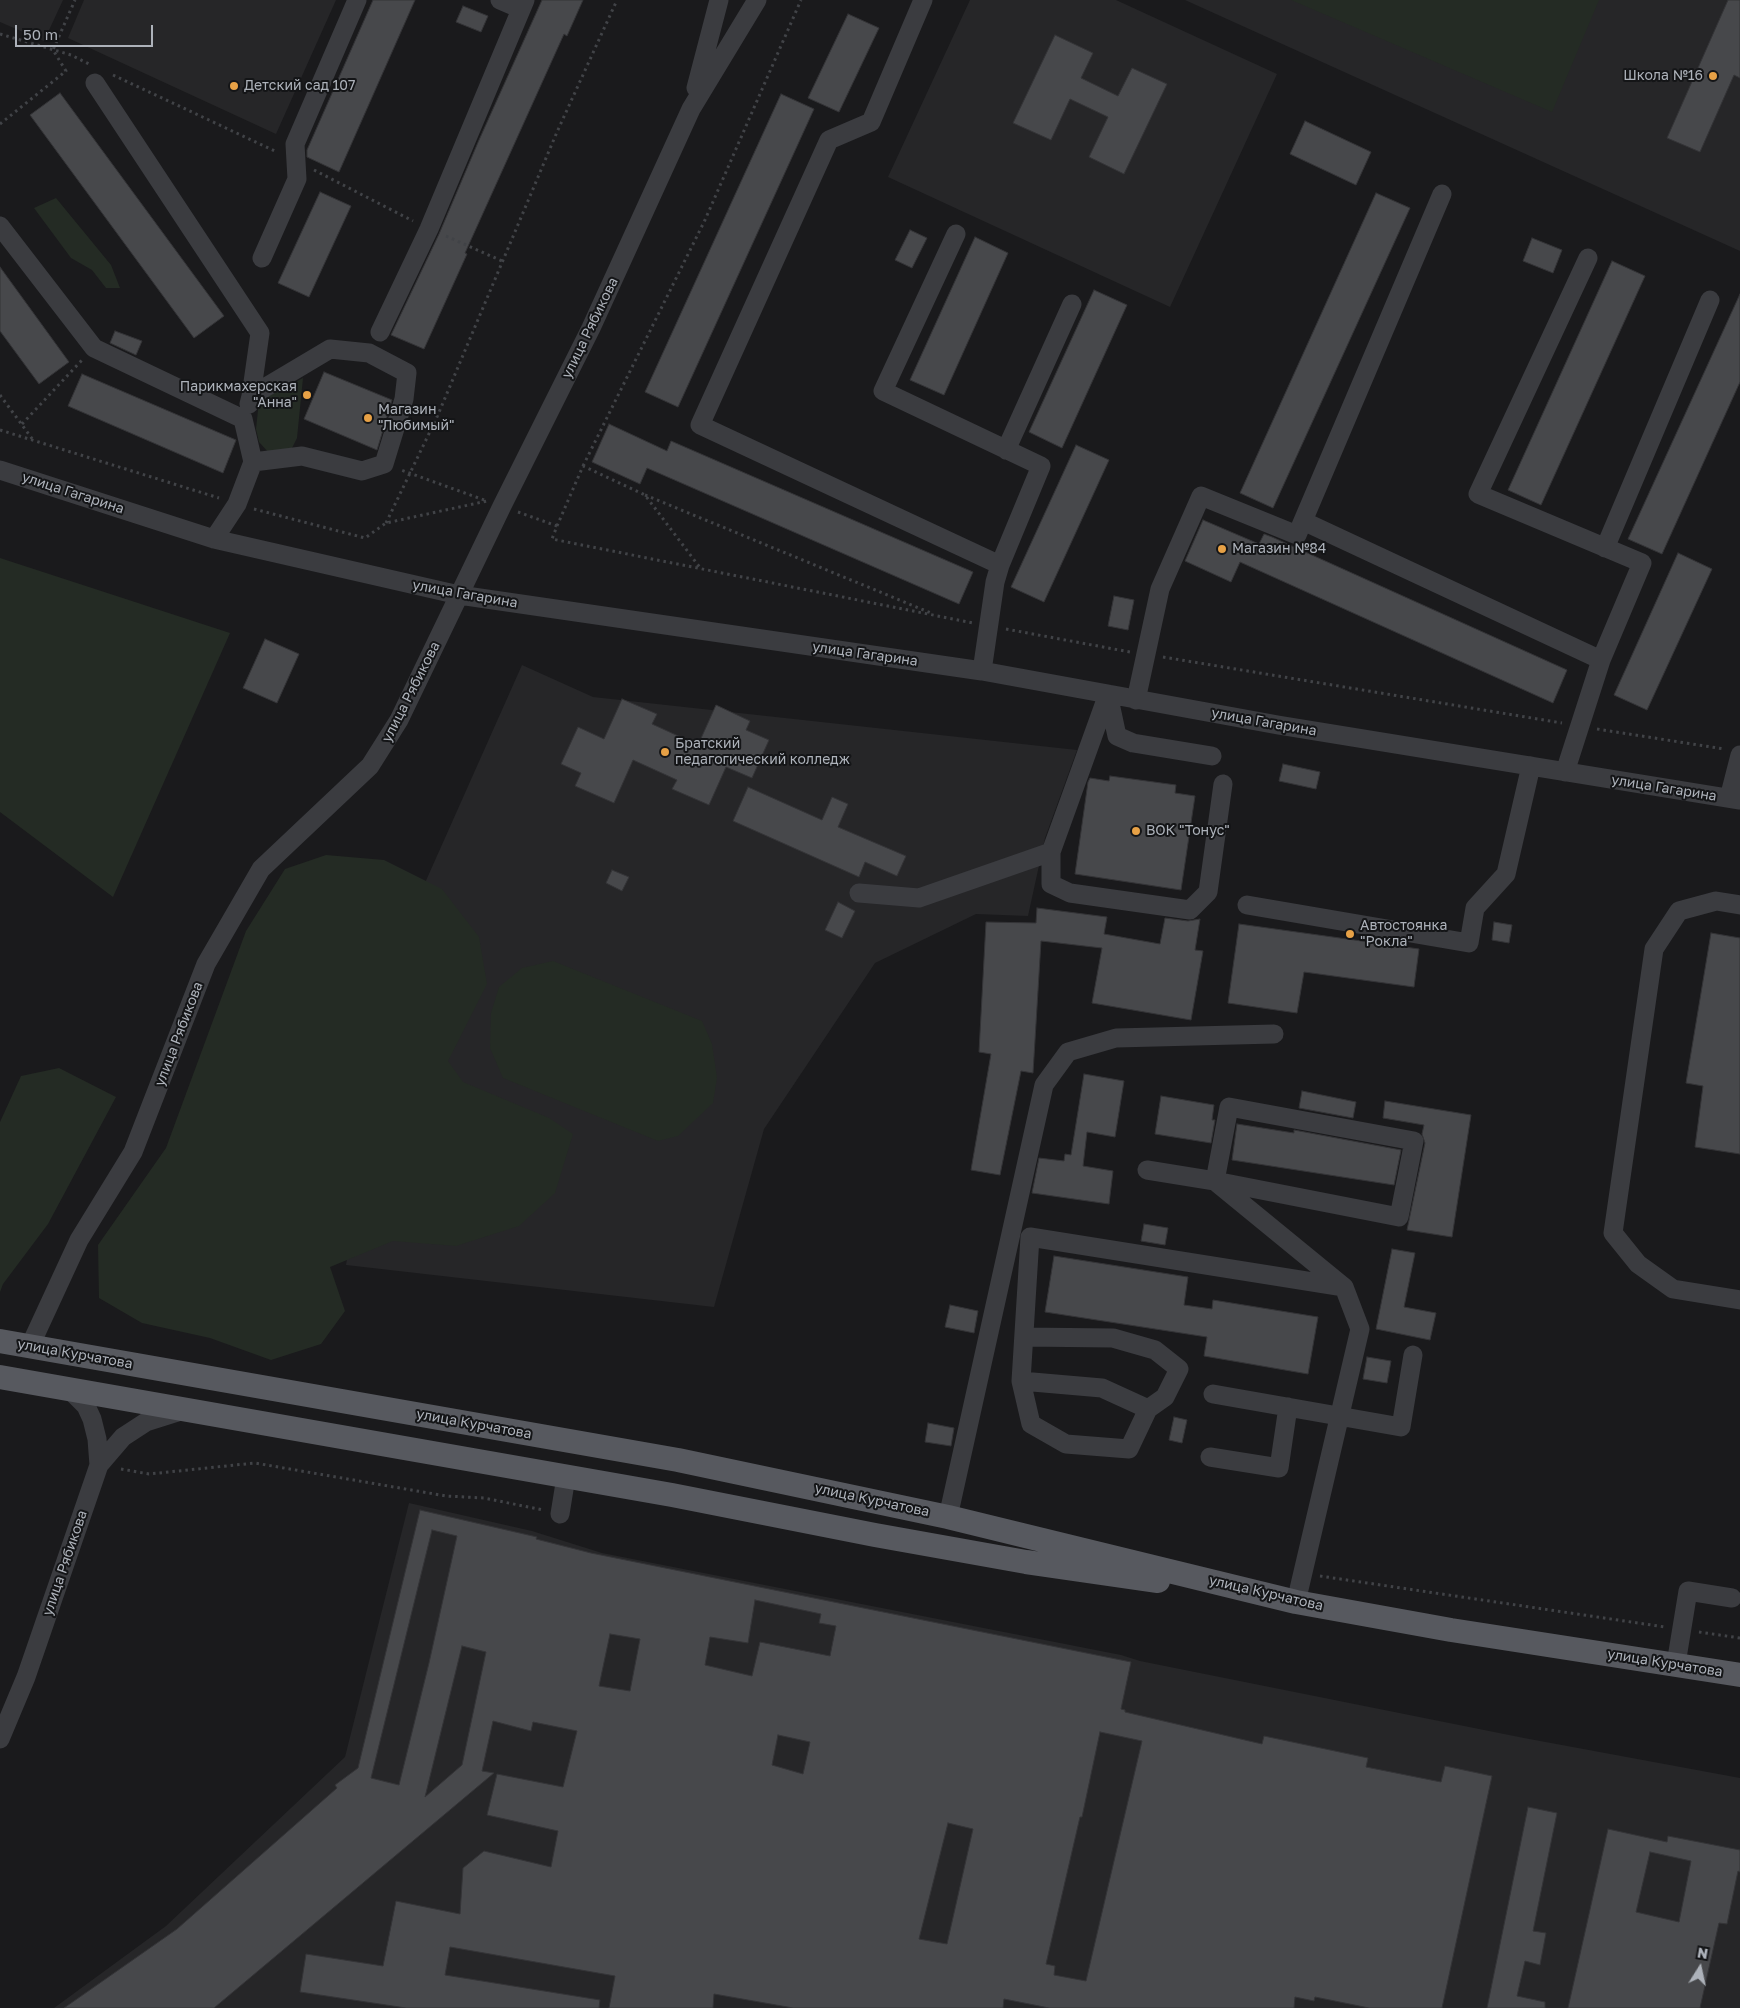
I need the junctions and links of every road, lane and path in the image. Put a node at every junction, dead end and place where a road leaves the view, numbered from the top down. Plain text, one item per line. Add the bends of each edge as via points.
1 (75, 0) edge
2 (357, 0) edge
3 (500, 0) edge
4 (617, 0) edge
5 (719, 0) edge
6 (757, 0) edge
7 (801, 0) edge
8 (923, 0) edge
9 (523, 4) edge
10 (0, 34) edge
11 (53, 50) junction
12 (100, 74) junction
13 (691, 109) junction
14 (0, 124) edge
15 (296, 161) junction
16 (1442, 194) dead end
17 (0, 226) edge
18 (429, 229) junction
19 (956, 234) dead end
20 (262, 258) dead end
21 (1588, 258) dead end
22 (502, 261) junction
23 (1710, 300) dead end
24 (1072, 304) dead end
25 (380, 332) dead end
26 (94, 348) junction
27 (0, 394) edge
28 (251, 396) junction
29 (243, 419) junction
30 (22, 424) junction
31 (0, 430) edge
32 (33, 440) junction
33 (1006, 450) junction
34 (253, 462) junction
35 (583, 466) junction
36 (0, 470) edge
37 (409, 473) junction
38 (645, 495) junction
39 (237, 504) junction
40 (495, 504) junction
41 (1303, 521) junction
42 (386, 523) junction
43 (557, 526) junction
44 (214, 539) junction
45 (1605, 548) junction
46 (1000, 564) junction
47 (701, 569) junction
48 (459, 595) junction
49 (938, 616) junction
50 (988, 626) junction
51 (1146, 654) junction
52 (1600, 660) junction
53 (982, 672) junction
54 (1108, 694) junction
55 (1136, 700) junction
56 (1579, 726) junction
57 (1735, 752) edge
58 (1212, 756) dead end
59 (1531, 766) junction
60 (1565, 772) junction
61 (1223, 784) dead end
62 (1735, 799) edge
63 (1051, 852) junction
64 (859, 893) dead end
65 (1247, 905) dead end
66 (1740, 905) edge
67 (1274, 1034) dead end
68 (1147, 1170) dead end
69 (1216, 1182) junction
70 (1344, 1287) junction
71 (1740, 1300) edge
72 (1024, 1337) junction
73 (0, 1341) edge
74 (30, 1346) junction
75 (1413, 1355) dead end
76 (0, 1377) edge
77 (1021, 1381) junction
78 (70, 1390) junction
79 (1213, 1394) dead end
80 (1288, 1407) junction
81 (1148, 1409) junction
82 (184, 1410) junction
83 (1341, 1417) junction
84 (1210, 1457) dead end
85 (678, 1460) junction
86 (99, 1465) junction
87 (121, 1469) dead end
88 (566, 1477) junction
89 (672, 1495) junction
90 (560, 1514) joint
91 (948, 1517) junction
92 (1303, 1573) junction
93 (1732, 1598) dead end
94 (1296, 1602) junction
95 (1682, 1630) junction
96 (1740, 1638) edge
97 (1676, 1664) junction
98 (1740, 1676) edge
99 (0, 1739) edge

1 - 11 path
2 - 15 street via 295,144
3 - 9 street
4 - 22 path
5 - 13 street, улица Рябикова
6 - 13 street, улица Рябикова
7 - 35 path via 704,220
8 - 46 street via 871,122 829,140 700,425
9 - 18 street
10 - 11 path
11 - 12 path via 71,56
11 - 14 path via 66,71
12 - 15 path
12 - 28 street via 260,333
13 - 40 street, улица Рябикова via 591,328
15 - 18 path
15 - 20 street via 297,179
16 - 41 street
17 - 26 street
18 - 22 path
18 - 25 street
19 - 33 street via 883,391
21 - 45 street via 1478,494
22 - 37 path via 437,417
23 - 45 street
24 - 33 street
26 - 29 street
26 - 30 path
27 - 30 path
28 - 29 street
28 - 34 street via 330,349 369,353 407,373 404,399 384,464 362,471 302,456
29 - 34 street
30 - 32 path
31 - 32 path
32 - 39 path
33 - 46 street via 1042,466
34 - 39 street
35 - 38 path
35 - 43 path
36 - 44 street, улица Гагарина
37 - 40 path
37 - 42 path
38 - 47 path
38 - 49 path
39 - 42 path via 364,538
39 - 44 street
40 - 42 path
40 - 43 path
40 - 48 street, улица Рябикова
41 - 51 street via 1297,535 1202,496 1160,589
41 - 52 street
43 - 47 path via 552,539
44 - 48 street, улица Гагарина
45 - 52 street via 1642,563
46 - 50 street
47 - 49 path
48 - 53 street, улица Гагарина
48 - 74 street, улица Рябикова via 400,720 370,766 261,869 206,964 132,1152 79,1240
49 - 50 path
50 - 51 path
50 - 53 street
51 - 55 street
51 - 56 path
52 - 56 street
53 - 54 street, улица Гагарина
54 - 55 street, улица Гагарина
54 - 58 street via 1118,736 1133,743
54 - 63 street
55 - 59 street, улица Гагарина
56 - 57 path
56 - 60 street
57 - 62 street
59 - 60 street, улица Гагарина
59 - 65 street via 1506,874 1475,908 1469,943
60 - 62 street, улица Гагарина
61 - 63 street via 1208,892 1190,910 1070,893 1051,884
63 - 64 street via 919,898
66 - 71 street via 1716,901 1679,911 1654,949 1613,1233 1638,1264 1672,1289
67 - 91 street via 1116,1038 1068,1052 1044,1085
68 - 69 street
69 - 69 street via 1229,1107 1414,1141 1399,1217
69 - 70 street
70 - 72 street via 1030,1237
70 - 83 street via 1360,1329
72 - 77 street
72 - 81 street via 1114,1338 1155,1350 1179,1369 1166,1397
73 - 74 main road, улица Курчатова
74 - 85 main road, улица Курчатова
75 - 83 street via 1401,1427
76 - 78 main road
77 - 81 street via 1102,1388
77 - 81 street via 1030,1424 1066,1444 1129,1449
78 - 82 main road
78 - 86 street, улица Рябикова via 86,1406 92,1419
79 - 80 street
80 - 83 street
80 - 84 street via 1279,1468
82 - 86 street via 146,1422 123,1437
82 - 88 main road
83 - 92 street
85 - 89 main road
85 - 91 main road, улица Курчатова
86 - 99 street, улица Рябикова via 26,1676
87 - 90 path via 149,1474 256,1463 446,1496 484,1498
88 - 89 main road
88 - 90 street
89 - 94 main road via 1017,1560
91 - 94 main road, улица Курчатова
92 - 94 street
92 - 95 path
93 - 95 street via 1688,1591
94 - 97 main road, улица Курчатова via 1451,1630
95 - 96 path
95 - 97 street
97 - 98 main road, улица Курчатова

